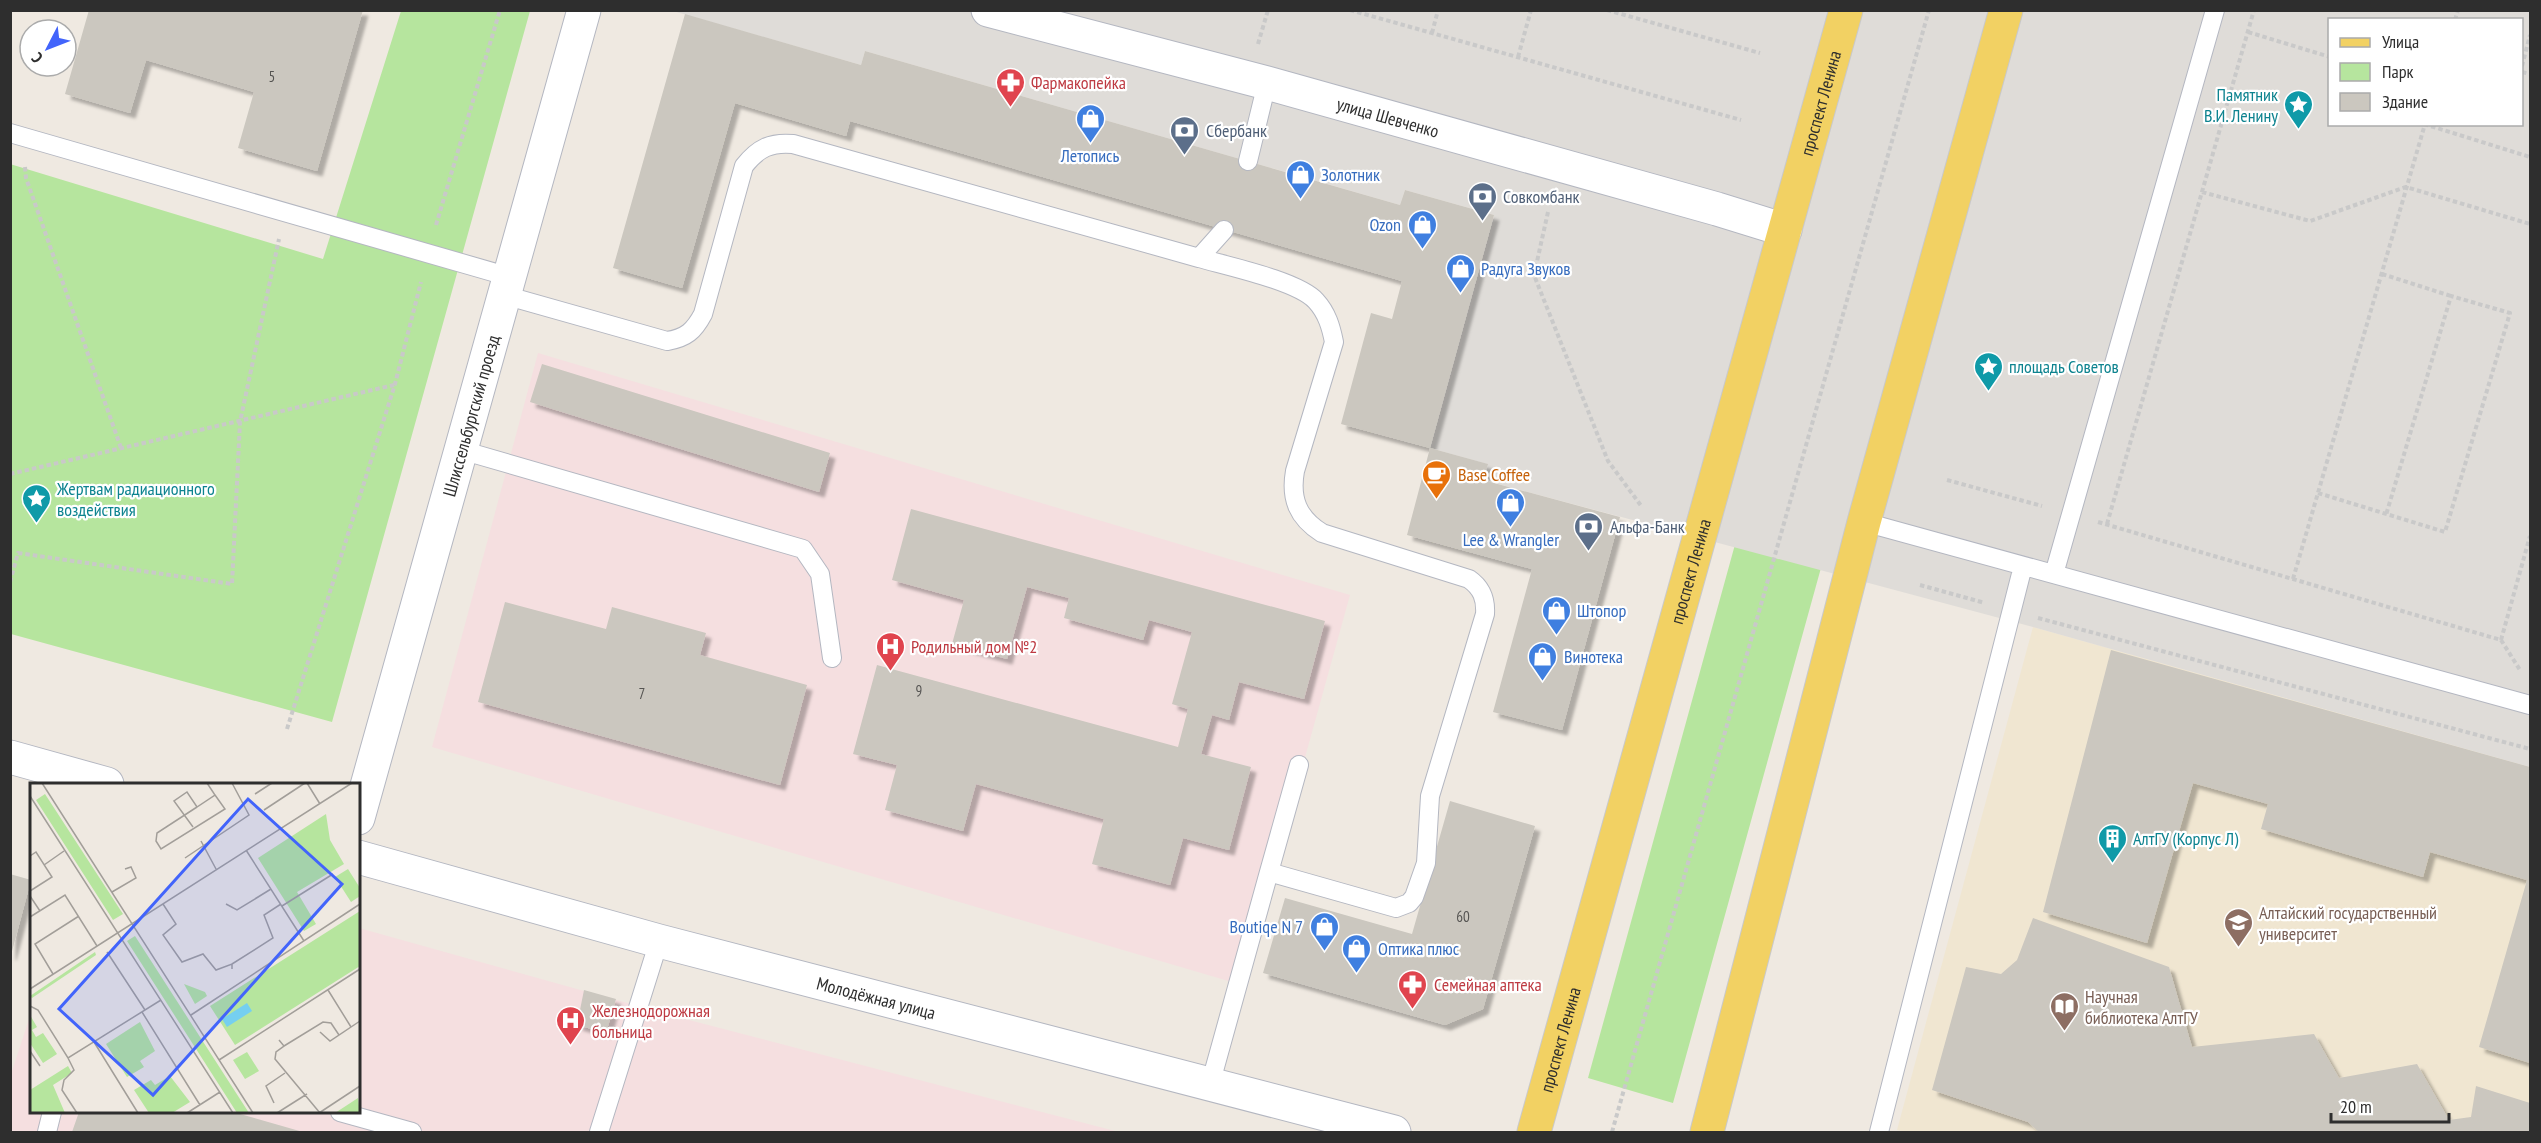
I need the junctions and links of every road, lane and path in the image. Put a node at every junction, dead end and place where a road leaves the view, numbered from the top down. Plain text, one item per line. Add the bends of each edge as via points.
1 (500, 10) edge
2 (584, 10) edge
3 (988, 10) edge
4 (1350, 10) edge
5 (1438, 10) edge
6 (1531, 10) edge
7 (1607, 10) edge
8 (1846, 10) edge
9 (1929, 10) edge
10 (2006, 10) edge
11 (2215, 10) edge
12 (2254, 10) edge
13 (2248, 32) junction
14 (1432, 33) junction
15 (2530, 35) edge
16 (1760, 53) dead end
17 (2328, 56) edge
18 (1518, 57) junction
19 (2523, 62) edge
20 (1267, 83) junction
21 (1741, 120) dead end
22 (2424, 126) edge
23 (2427, 126) edge
24 (16, 135) edge
25 (2530, 157) edge
26 (1248, 161) dead end
27 (2406, 187) junction
28 (2202, 192) junction
29 (1548, 212) dead end
30 (288, 213) junction
31 (2530, 224) edge
32 (1224, 230) dead end
33 (1785, 230) junction
34 (428, 253) junction
35 (1199, 258) junction
36 (2382, 274) junction
37 (507, 286) junction
38 (2451, 296) junction
39 (395, 384) junction
40 (240, 422) junction
41 (120, 448) junction
42 (461, 450) junction
43 (10, 474) edge
44 (1947, 480) dead end
45 (2318, 493) junction
46 (1642, 507) dead end
47 (2072, 514) junction
48 (2386, 514) junction
49 (1864, 522) junction
50 (2107, 524) junction
51 (2530, 536) edge
52 (2023, 566) junction
53 (2055, 574) junction
54 (2293, 579) junction
55 (10, 582) edge
56 (1920, 585) dead end
57 (2012, 611) junction
58 (2501, 640) junction
59 (832, 657) dead end
60 (2524, 677) dead end
61 (2530, 705) edge
62 (287, 729) dead end
63 (2530, 749) edge
64 (10, 757) edge
65 (1299, 765) dead end
66 (103, 783) edge
67 (360, 811) edge
68 (360, 858) edge
69 (1269, 872) junction
70 (659, 941) junction
71 (1210, 1085) junction
72 (52, 1113) edge
73 (344, 1113) edge
74 (47, 1132) edge
75 (412, 1132) edge
76 (599, 1132) edge
77 (1394, 1132) edge
78 (1534, 1132) edge
79 (1612, 1132) edge
80 (1707, 1132) edge
81 (1879, 1132) edge

1 - 34 path
2 - 37 street, Шлиссельбургский проезд
3 - 20 street, улица Шевченко
4 - 14 path
5 - 14 path
6 - 18 path
7 - 16 path
8 - 33 main road, проспект Ленина
9 - 79 path
10 - 49 main road
11 - 47 lane
12 - 13 path
13 - 17 path
13 - 28 path
14 - 18 path
15 - 19 path
18 - 21 path
20 - 26 lane
20 - 33 street, улица Шевченко
22 - 27 path
23 - 25 path
24 - 30 lane
24 - 41 path via 26,178
27 - 28 path via 2310,221
27 - 31 path
27 - 36 path
28 - 50 path
29 - 46 path via 1534,275 1608,461
30 - 34 lane
30 - 40 path via 278,240
32 - 35 lane
33 - 78 main road, проспект Ленина
34 - 37 lane
34 - 39 path
35 - 37 lane via 777,142 762,148 744,166 703,314 690,333 680,339 667,341
35 - 69 lane via 1300,289 1325,313 1334,342 1292,487 1305,520 1322,533 1469,579 1481,591 1486,605 1430,795 1427,856 1414,897 1396,908
36 - 38 path
36 - 45 path
37 - 42 street, Шлиссельбургский проезд
38 - 48 path
38 - 48 path via 2511,313 2445,532
39 - 40 path
39 - 62 path
40 - 41 path
40 - 55 path via 232,584 18,553
41 - 43 path
42 - 59 lane via 802,549 820,574
42 - 67 street, Шлиссельбургский проезд
44 - 47 path
45 - 48 path
45 - 54 path
47 - 50 path
47 - 53 lane
49 - 52 lane
49 - 80 main road
50 - 54 path
51 - 58 path
52 - 53 lane
52 - 57 lane
53 - 61 lane
54 - 58 path
56 - 57 path
57 - 63 path
57 - 81 lane
58 - 60 path
64 - 66 street
65 - 69 lane
68 - 70 street, Молодёжная улица
69 - 71 lane
70 - 71 street, Молодёжная улица
70 - 76 lane
71 - 77 street, Молодёжная улица
72 - 74 lane
73 - 75 lane

